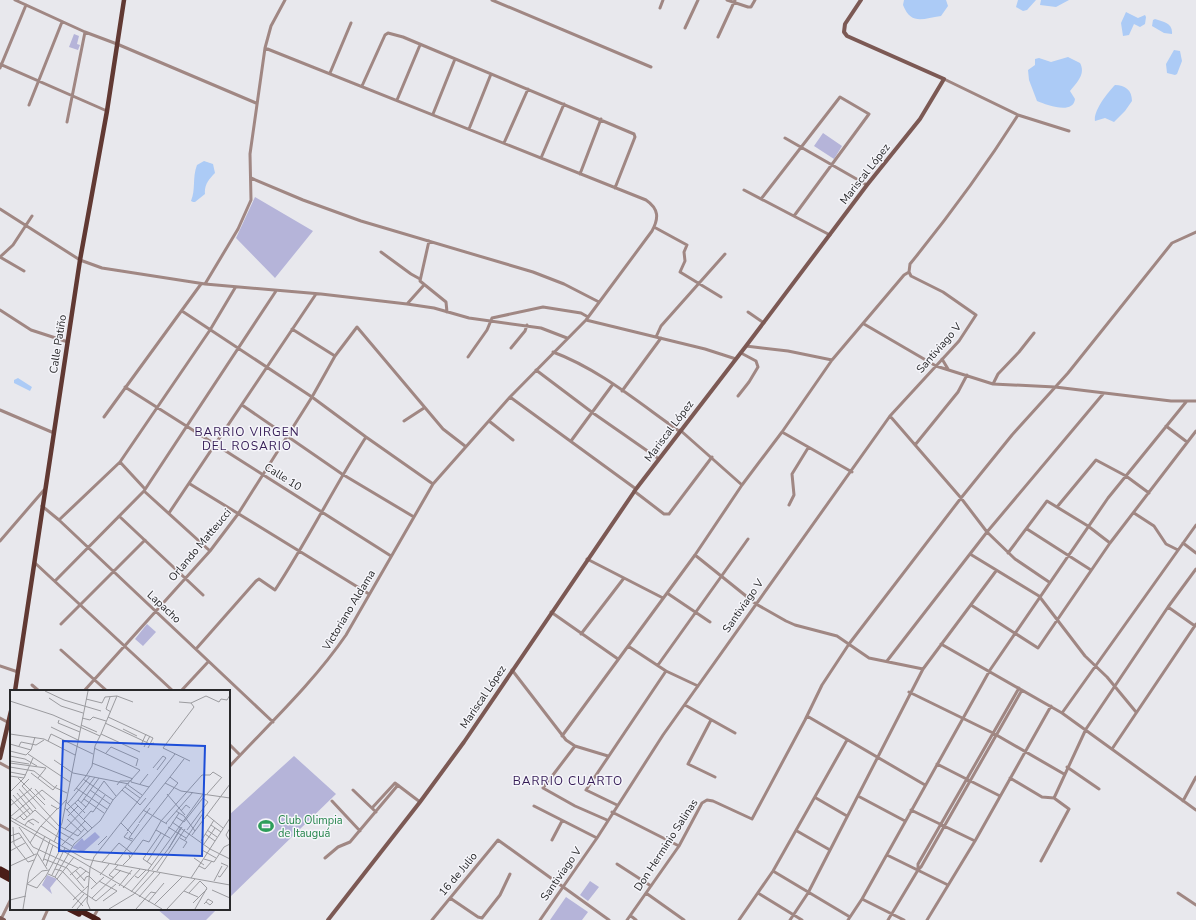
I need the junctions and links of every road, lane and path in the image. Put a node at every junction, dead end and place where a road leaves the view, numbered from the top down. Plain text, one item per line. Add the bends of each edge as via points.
1 (15, 0) edge
2 (124, 0) edge
3 (285, 0) edge
4 (492, 0) edge
5 (663, 0) edge
6 (698, 0) edge
7 (727, 0) edge
8 (755, 0) edge
9 (861, 0) edge
10 (735, 1) edge
11 (26, 5) junction
12 (660, 8) dead end
13 (62, 22) junction
14 (351, 23) dead end
15 (685, 28) dead end
16 (85, 32) junction
17 (718, 37) dead end
18 (117, 44) junction
19 (420, 45) junction
20 (265, 48) junction
21 (455, 59) junction
22 (0, 65) edge
23 (651, 67) dead end
24 (330, 73) junction
25 (491, 74) junction
26 (944, 79) junction
27 (39, 81) junction
28 (362, 86) junction
29 (528, 89) junction
30 (72, 96) junction
31 (397, 100) junction
32 (256, 103) junction
33 (564, 104) junction
34 (29, 105) dead end
35 (107, 111) junction
36 (433, 114) junction
37 (1018, 115) junction
38 (601, 119) junction
39 (67, 122) dead end
40 (469, 129) junction
41 (1069, 131) dead end
42 (785, 138) dead end
43 (504, 143) junction
44 (802, 146) junction
45 (541, 158) junction
46 (832, 164) junction
47 (580, 174) junction
48 (251, 178) junction
49 (867, 185) junction
50 (615, 188) junction
51 (744, 190) dead end
52 (761, 199) junction
53 (0, 209) edge
54 (32, 216) dead end
55 (794, 216) junction
56 (26, 226) junction
57 (654, 227) junction
58 (1196, 232) edge
59 (830, 235) junction
60 (429, 242) junction
61 (381, 252) dead end
62 (725, 254) dead end
63 (0, 257) edge
64 (80, 260) junction
65 (24, 271) dead end
66 (909, 272) junction
67 (420, 279) junction
68 (699, 282) junction
69 (203, 284) junction
70 (424, 285) junction
71 (235, 288) junction
72 (276, 291) junction
73 (316, 294) junction
74 (721, 297) dead end
75 (599, 302) junction
76 (407, 304) junction
77 (0, 310) edge
78 (182, 311) junction
79 (447, 312) junction
80 (748, 312) dead end
81 (588, 317) junction
82 (491, 320) junction
83 (586, 320) junction
84 (764, 323) junction
85 (864, 324) junction
86 (527, 325) junction
87 (210, 330) junction
88 (292, 330) junction
89 (1034, 333) dead end
90 (656, 337) junction
91 (567, 338) junction
92 (661, 338) junction
93 (68, 342) junction
94 (746, 346) junction
95 (511, 348) dead end
96 (239, 349) junction
97 (553, 352) junction
98 (741, 353) junction
99 (335, 356) junction
100 (468, 357) dead end
101 (736, 359) junction
102 (942, 359) junction
103 (832, 360) junction
104 (936, 366) junction
105 (267, 368) junction
106 (536, 370) junction
107 (948, 370) junction
108 (968, 375) junction
109 (613, 384) junction
110 (993, 384) junction
111 (126, 387) junction
112 (1055, 387) junction
113 (622, 391) junction
114 (1103, 394) junction
115 (738, 396) dead end
116 (312, 397) junction
117 (510, 397) junction
118 (1196, 401) edge
119 (1186, 402) junction
120 (242, 405) junction
121 (157, 406) junction
122 (424, 408) junction
123 (0, 410) edge
124 (593, 413) junction
125 (890, 416) junction
126 (104, 417) dead end
127 (404, 421) dead end
128 (489, 421) junction
129 (187, 425) junction
130 (1166, 426) junction
131 (680, 431) junction
132 (1196, 431) edge
133 (782, 432) junction
134 (54, 433) junction
135 (287, 435) junction
136 (366, 437) junction
137 (1191, 437) junction
138 (513, 440) dead end
139 (1196, 440) edge
140 (571, 441) junction
141 (1187, 442) junction
142 (217, 444) junction
143 (915, 445) junction
144 (465, 446) junction
145 (808, 448) junction
146 (712, 457) junction
147 (659, 459) junction
148 (120, 462) junction
149 (852, 472) junction
150 (342, 474) junction
151 (262, 476) junction
152 (1126, 476) junction
153 (190, 484) junction
154 (433, 484) junction
155 (742, 485) junction
156 (44, 490) junction
157 (145, 490) junction
158 (635, 490) junction
159 (1149, 493) junction
160 (961, 498) junction
161 (42, 506) junction
162 (789, 506) dead end
163 (1057, 508) junction
164 (321, 511) junction
165 (169, 513) junction
166 (1134, 513) junction
167 (238, 514) junction
168 (119, 516) junction
169 (414, 518) junction
170 (59, 520) junction
171 (1196, 525) edge
172 (1088, 526) junction
173 (1027, 529) junction
174 (987, 532) junction
175 (0, 540) edge
176 (145, 540) junction
177 (748, 540) dead end
178 (1110, 543) junction
179 (1183, 543) junction
180 (88, 548) junction
181 (1178, 550) junction
182 (210, 551) junction
183 (300, 552) junction
184 (1008, 553) junction
185 (1196, 553) edge
186 (695, 554) junction
187 (970, 554) junction
188 (1068, 555) junction
189 (391, 556) junction
190 (587, 560) junction
191 (33, 562) junction
192 (1196, 569) edge
193 (1091, 570) junction
194 (996, 571) junction
195 (114, 572) junction
196 (721, 576) junction
197 (184, 578) junction
198 (624, 578) junction
199 (55, 581) junction
200 (1049, 582) junction
201 (667, 593) junction
202 (369, 594) junction
203 (203, 595) dead end
204 (1040, 596) junction
205 (663, 598) junction
206 (756, 604) junction
207 (81, 605) junction
208 (970, 605) junction
209 (1168, 607) junction
210 (155, 611) junction
211 (552, 612) junction
212 (696, 612) junction
213 (1057, 620) junction
214 (710, 622) dead end
215 (61, 624) dead end
216 (1195, 625) edge
217 (581, 634) junction
218 (1014, 634) junction
219 (849, 644) junction
220 (941, 644) junction
221 (124, 645) junction
222 (628, 646) junction
223 (196, 649) junction
224 (61, 650) dead end
225 (618, 659) junction
226 (887, 660) junction
227 (208, 662) junction
228 (658, 665) junction
229 (0, 666) edge
230 (1095, 666) junction
231 (923, 669) junction
232 (512, 670) junction
233 (666, 670) junction
234 (990, 670) junction
235 (18, 672) junction
236 (94, 680) junction
237 (32, 685) dead end
238 (698, 686) junction
239 (1019, 688) junction
240 (1114, 688) junction
241 (15, 690) edge
242 (38, 690) edge
243 (85, 690) edge
244 (106, 690) edge
245 (172, 690) edge
246 (182, 690) edge
247 (1022, 690) junction
248 (909, 692) junction
249 (685, 705) junction
250 (1051, 706) junction
251 (1136, 712) junction
252 (1062, 713) junction
253 (807, 716) junction
254 (0, 718) edge
255 (962, 719) junction
256 (711, 720) junction
257 (273, 722) junction
258 (10, 724) edge
259 (1086, 729) junction
260 (993, 733) junction
261 (735, 734) dead end
262 (997, 735) junction
263 (562, 736) junction
264 (847, 740) junction
265 (230, 745) edge
266 (575, 746) junction
267 (1112, 749) junction
268 (1025, 751) junction
269 (240, 755) junction
270 (608, 756) junction
271 (877, 757) junction
272 (0, 758) edge
273 (0, 763) edge
274 (937, 764) junction
275 (230, 766) edge
276 (1067, 767) junction
277 (10, 768) edge
278 (1064, 774) junction
279 (715, 777) dead end
280 (1010, 778) junction
281 (966, 779) junction
282 (1196, 779) edge
283 (970, 781) junction
284 (398, 785) junction
285 (925, 785) junction
286 (1099, 789) dead end
287 (354, 790) dead end
288 (858, 796) junction
289 (1000, 796) junction
290 (816, 798) junction
291 (1054, 798) junction
292 (332, 801) dead end
293 (1183, 801) junction
294 (420, 802) junction
295 (617, 805) junction
296 (534, 806) dead end
297 (372, 808) junction
298 (911, 810) junction
299 (1196, 810) edge
300 (376, 812) junction
301 (612, 812) junction
302 (847, 816) junction
303 (607, 820) junction
304 (562, 821) junction
305 (905, 821) junction
306 (0, 825) edge
307 (943, 826) junction
308 (10, 830) edge
309 (360, 830) junction
310 (798, 831) junction
311 (597, 838) junction
312 (552, 840) dead end
313 (975, 841) junction
314 (679, 846) junction
315 (830, 850) junction
316 (887, 855) junction
317 (325, 858) dead end
318 (1041, 861) dead end
319 (617, 864) dead end
320 (0, 869) edge
321 (918, 870) junction
322 (773, 871) junction
323 (0, 874) edge
324 (10, 874) edge
325 (510, 874) dead end
326 (10, 879) edge
327 (948, 885) junction
328 (651, 886) junction
329 (564, 887) junction
330 (646, 893) junction
331 (808, 893) junction
332 (1178, 893) dead end
333 (758, 894) junction
334 (450, 898) junction
335 (862, 899) junction
336 (10, 901) edge
337 (1196, 905) edge
338 (48, 910) edge
339 (71, 910) edge
340 (79, 910) edge
341 (98, 910) edge
342 (892, 914) junction
343 (794, 915) junction
344 (631, 916) junction
345 (1, 919) edge
346 (93, 919) edge
347 (741, 919) edge
348 (849, 919) edge
349 (43, 920) edge
350 (328, 920) edge
351 (432, 920) edge
352 (540, 920) edge
353 (609, 920) edge
354 (627, 920) edge
355 (636, 920) edge
356 (684, 920) edge
357 (790, 920) edge
358 (802, 920) edge
359 (888, 920) edge
360 (904, 920) edge
361 (926, 920) edge

1 - 11 street
2 - 18 main road, Calle Patiño
3 - 20 street via 271,26
4 - 23 street
5 - 12 street
6 - 15 street
7 - 10 street
8 - 10 street via 751,7
9 - 26 street via 845,24 844,32 847,36
10 - 17 street
11 - 13 street
11 - 22 street
13 - 16 street
13 - 27 street
14 - 24 street
16 - 18 street
16 - 30 street
18 - 32 street
18 - 35 main road, Calle Patiño
19 - 21 street
19 - 28 street via 388,33
19 - 31 street
20 - 24 street
20 - 32 street
21 - 25 street
21 - 36 street
22 - 27 street
24 - 28 street
25 - 29 street
25 - 40 street
26 - 37 street
26 - 49 street, Mariscal López via 920,119
27 - 30 street
27 - 34 street
28 - 31 street
29 - 33 street
29 - 43 street
30 - 35 street
30 - 39 street
31 - 36 street
32 - 48 street via 250,154
33 - 38 street
33 - 45 street
35 - 64 main road, Calle Patiño
36 - 40 street
37 - 41 street
37 - 66 street via 943,224 910,264
38 - 47 street
38 - 50 street via 630,131 635,137
40 - 43 street
42 - 44 street
43 - 45 street
44 - 46 street
44 - 46 street via 840,97 869,114
44 - 52 street
45 - 47 street
46 - 49 street
46 - 55 street
47 - 50 street
48 - 60 street via 354,219
48 - 69 street via 248,206 238,229
49 - 59 street, Mariscal López
50 - 57 street via 652,204 657,214
51 - 52 street
52 - 55 street
53 - 56 street
54 - 56 street
55 - 59 street
56 - 63 street via 12,246
56 - 64 street
57 - 68 street via 686,243 685,261 680,272
57 - 75 street, Victoriano Aldama
58 - 112 street via 1172,243
59 - 84 street, Mariscal López
60 - 67 street
60 - 75 street via 533,272
61 - 67 street
62 - 68 street
63 - 65 street
64 - 69 street via 110,270
64 - 93 main road, Calle Patiño
66 - 85 street
66 - 102 street, Santiviago V via 911,276 943,292 976,315 959,341
67 - 70 street
68 - 74 street
68 - 90 street via 661,326
69 - 71 street
69 - 78 street
70 - 76 street
70 - 79 street via 446,302
71 - 72 street
71 - 87 street
72 - 73 street
72 - 96 street
73 - 76 street
73 - 88 street
75 - 81 street, Victoriano Aldama
76 - 79 street
77 - 93 street via 31,330
78 - 87 street
78 - 111 street
79 - 82 street
80 - 84 street
81 - 82 street via 543,307
81 - 83 street, Victoriano Aldama
82 - 86 street
82 - 100 street
83 - 90 street
83 - 91 street, Victoriano Aldama
84 - 94 street, Mariscal López
85 - 103 street
85 - 104 street
86 - 91 street
86 - 95 street
87 - 96 street
87 - 121 street
88 - 99 street
88 - 105 street
89 - 110 street via 1020,352 998,374
90 - 92 street
91 - 97 street, Victoriano Aldama
92 - 101 street
92 - 113 street
93 - 134 main road, Calle Patiño
94 - 98 street, Mariscal López
94 - 103 street
96 - 105 street
96 - 129 street
97 - 106 street, Victoriano Aldama
97 - 109 street via 572,359
98 - 101 street, Mariscal López
98 - 115 street via 756,361 758,367
99 - 116 street, Orlando Matteucci
99 - 122 street, Orlando Matteucci via 357,327
101 - 131 street, Mariscal López
102 - 104 street, Santiviago V
102 - 107 street
103 - 133 street
104 - 107 street
104 - 125 street, Santiviago V
105 - 116 street
105 - 120 street
106 - 117 street, Victoriano Aldama
106 - 124 street
107 - 108 street
108 - 110 street
108 - 143 street via 958,392
109 - 113 street
109 - 124 street
110 - 112 street
111 - 121 street, Calle 10
111 - 126 street
112 - 114 street
112 - 160 street
113 - 131 street
114 - 119 street
114 - 174 street
116 - 135 street, Orlando Matteucci
116 - 136 street
117 - 128 street, Victoriano Aldama
117 - 140 street
118 - 119 street
119 - 130 street
120 - 135 street
120 - 142 street
121 - 129 street, Calle 10
121 - 148 street
122 - 127 street
122 - 144 street via 449,434
123 - 134 street
124 - 140 street
124 - 147 street
125 - 143 street
125 - 149 street, Santiviago V
128 - 138 street
128 - 144 street, Victoriano Aldama
129 - 142 street, Calle 10
129 - 157 street
130 - 141 street
130 - 152 street
131 - 146 street
131 - 147 street, Mariscal López
132 - 137 street
133 - 145 street
133 - 155 street
134 - 156 main road, Calle Patiño
135 - 150 street
135 - 151 street, Orlando Matteucci
136 - 150 street
136 - 154 street
137 - 139 street
137 - 141 street
140 - 158 street
141 - 159 street
142 - 151 street, Calle 10
142 - 153 street
143 - 160 street
144 - 154 street, Victoriano Aldama
145 - 149 street
145 - 162 street via 792,474 794,495
146 - 155 street
146 - 158 street via 669,514 664,514
147 - 158 street, Mariscal López
148 - 157 street
148 - 170 street
149 - 206 street, Santiviago V
150 - 164 street
150 - 169 street
151 - 164 street, Calle 10
151 - 167 street, Orlando Matteucci
152 - 159 street
152 - 163 street via 1096,460
152 - 172 street
153 - 165 street
153 - 167 street
154 - 169 street, Victoriano Aldama
155 - 186 street
156 - 161 main road, Calle Patiño
156 - 175 street
157 - 165 street
157 - 168 street
158 - 190 street, Mariscal López
159 - 166 street
160 - 174 street
160 - 219 street
161 - 170 street, Lapacho
161 - 191 main road, Calle Patiño
163 - 172 street
163 - 173 street via 1047,501
164 - 183 street
164 - 189 street, Calle 10
165 - 182 street
166 - 178 street
166 - 181 street via 1154,526 1163,541
167 - 182 street, Orlando Matteucci
167 - 183 street
168 - 176 street
168 - 180 street
169 - 189 street, Victoriano Aldama
170 - 180 street, Lapacho
171 - 179 street
172 - 178 street
172 - 188 street
173 - 184 street
173 - 188 street
174 - 184 street
174 - 187 street
176 - 195 street
176 - 197 street
177 - 196 street
178 - 193 street
179 - 181 street
179 - 185 street
180 - 195 street, Lapacho
180 - 199 street
181 - 230 street
182 - 197 street, Orlando Matteucci
183 - 202 street
183 - 223 street via 275,590 259,578
184 - 200 street
186 - 196 street
186 - 201 street
187 - 194 street
187 - 226 street
188 - 193 street
188 - 200 street
189 - 202 street, Victoriano Aldama
190 - 198 street
190 - 211 street, Mariscal López
191 - 199 street
191 - 235 main road, Calle Patiño
192 - 209 street
193 - 213 street
194 - 204 street
194 - 208 street
195 - 207 street
195 - 210 street, Lapacho
196 - 206 street
196 - 212 street
197 - 203 street
197 - 210 street, Orlando Matteucci
198 - 205 street
198 - 217 street
199 - 207 street
200 - 204 street
201 - 205 street
201 - 212 street
202 - 257 street, Victoriano Aldama via 331,657
204 - 213 street
204 - 218 street
205 - 222 street
206 - 219 street via 795,625 831,634
206 - 238 street, Santiviago V
207 - 215 street
207 - 221 street
208 - 218 street
208 - 220 street
209 - 216 street
209 - 240 street
210 - 221 street, Orlando Matteucci
210 - 223 street, Lapacho
211 - 217 street
211 - 232 street, Mariscal López
212 - 214 street
212 - 228 street
213 - 218 street via 1038,648
213 - 230 street
216 - 251 street
217 - 225 street
218 - 234 street
219 - 226 street via 869,658
219 - 253 street via 822,685
220 - 231 street
220 - 234 street
221 - 236 street, Orlando Matteucci
221 - 245 street
222 - 225 street
222 - 228 street
223 - 227 street, Lapacho
224 - 236 street
225 - 263 street
226 - 231 street
227 - 246 street
227 - 257 street, Lapacho
228 - 233 street
229 - 235 street
230 - 240 street
230 - 252 street
231 - 248 street
232 - 263 street
232 - 294 street, Mariscal López
233 - 238 street
233 - 270 street
234 - 239 street
234 - 255 street
235 - 241 main road, Calle Patiño
236 - 243 street, Orlando Matteucci
236 - 244 street
237 - 242 street
238 - 249 street, Santiviago V
239 - 247 street
239 - 260 street
240 - 251 street
240 - 259 street
247 - 250 street
247 - 262 street
248 - 255 street
248 - 271 street
249 - 256 street
249 - 295 street, Santiviago V
250 - 252 street
250 - 268 street
251 - 267 street
252 - 259 street
253 - 264 street
253 - 314 street, Don Herminio Salinas via 752,819 707,800 700,807
254 - 258 street
255 - 260 street
255 - 274 street
256 - 261 street
256 - 279 street via 688,764
257 - 269 street, Victoriano Aldama
258 - 272 main road
259 - 267 street
259 - 276 street
260 - 262 street
260 - 281 street
262 - 268 street
262 - 283 street
263 - 266 street
264 - 271 street
264 - 290 street
265 - 269 street
266 - 270 street
266 - 303 street via 543,788
267 - 293 street
268 - 278 street
268 - 280 street
269 - 275 street, Victoriano Aldama
270 - 295 street via 586,790
271 - 285 street
271 - 288 street
273 - 277 street
274 - 281 street
274 - 285 street
276 - 278 street
276 - 286 street
278 - 291 street
280 - 289 street
280 - 291 street via 1042,796
281 - 283 street
281 - 307 street
282 - 293 street
283 - 289 street
283 - 307 street
284 - 294 street
284 - 297 street via 393,783
284 - 300 street
285 - 298 street
287 - 297 street
288 - 302 street
288 - 305 street
289 - 313 street
290 - 302 street
290 - 310 street
291 - 318 street via 1069,809
292 - 309 street
293 - 299 street
294 - 350 street, Mariscal López
295 - 301 street, Santiviago V
296 - 304 street
297 - 300 street
298 - 305 street
298 - 307 street
300 - 309 street
301 - 303 street, Santiviago V
301 - 314 street
302 - 315 street
303 - 311 street, Santiviago V
304 - 311 street
304 - 312 street
305 - 316 street
306 - 308 street
307 - 313 street
307 - 321 street
309 - 317 street via 350,842 338,847
310 - 315 street
310 - 322 street
311 - 329 street, Santiviago V
313 - 327 street
314 - 328 street, Don Herminio Salinas
315 - 331 street
316 - 321 street
316 - 335 street
319 - 328 street
320 - 324 highway
321 - 327 street
321 - 342 street
322 - 331 street
322 - 333 street
323 - 326 highway
325 - 334 street via 500,895 482,918
327 - 361 street
328 - 330 street, Don Herminio Salinas
329 - 334 street, 16 de Julio via 498,840
329 - 352 street, Santiviago V
329 - 353 street
330 - 344 street, Don Herminio Salinas
330 - 356 street
331 - 343 street
331 - 348 street
332 - 337 street
333 - 343 street
333 - 347 street
334 - 351 street, 16 de Julio
335 - 342 street
335 - 348 street
336 - 345 street
338 - 349 street
339 - 346 highway
340 - 346 highway
341 - 346 street
342 - 359 street
342 - 360 street
343 - 357 street
343 - 358 street
344 - 354 street, Don Herminio Salinas
344 - 355 street

